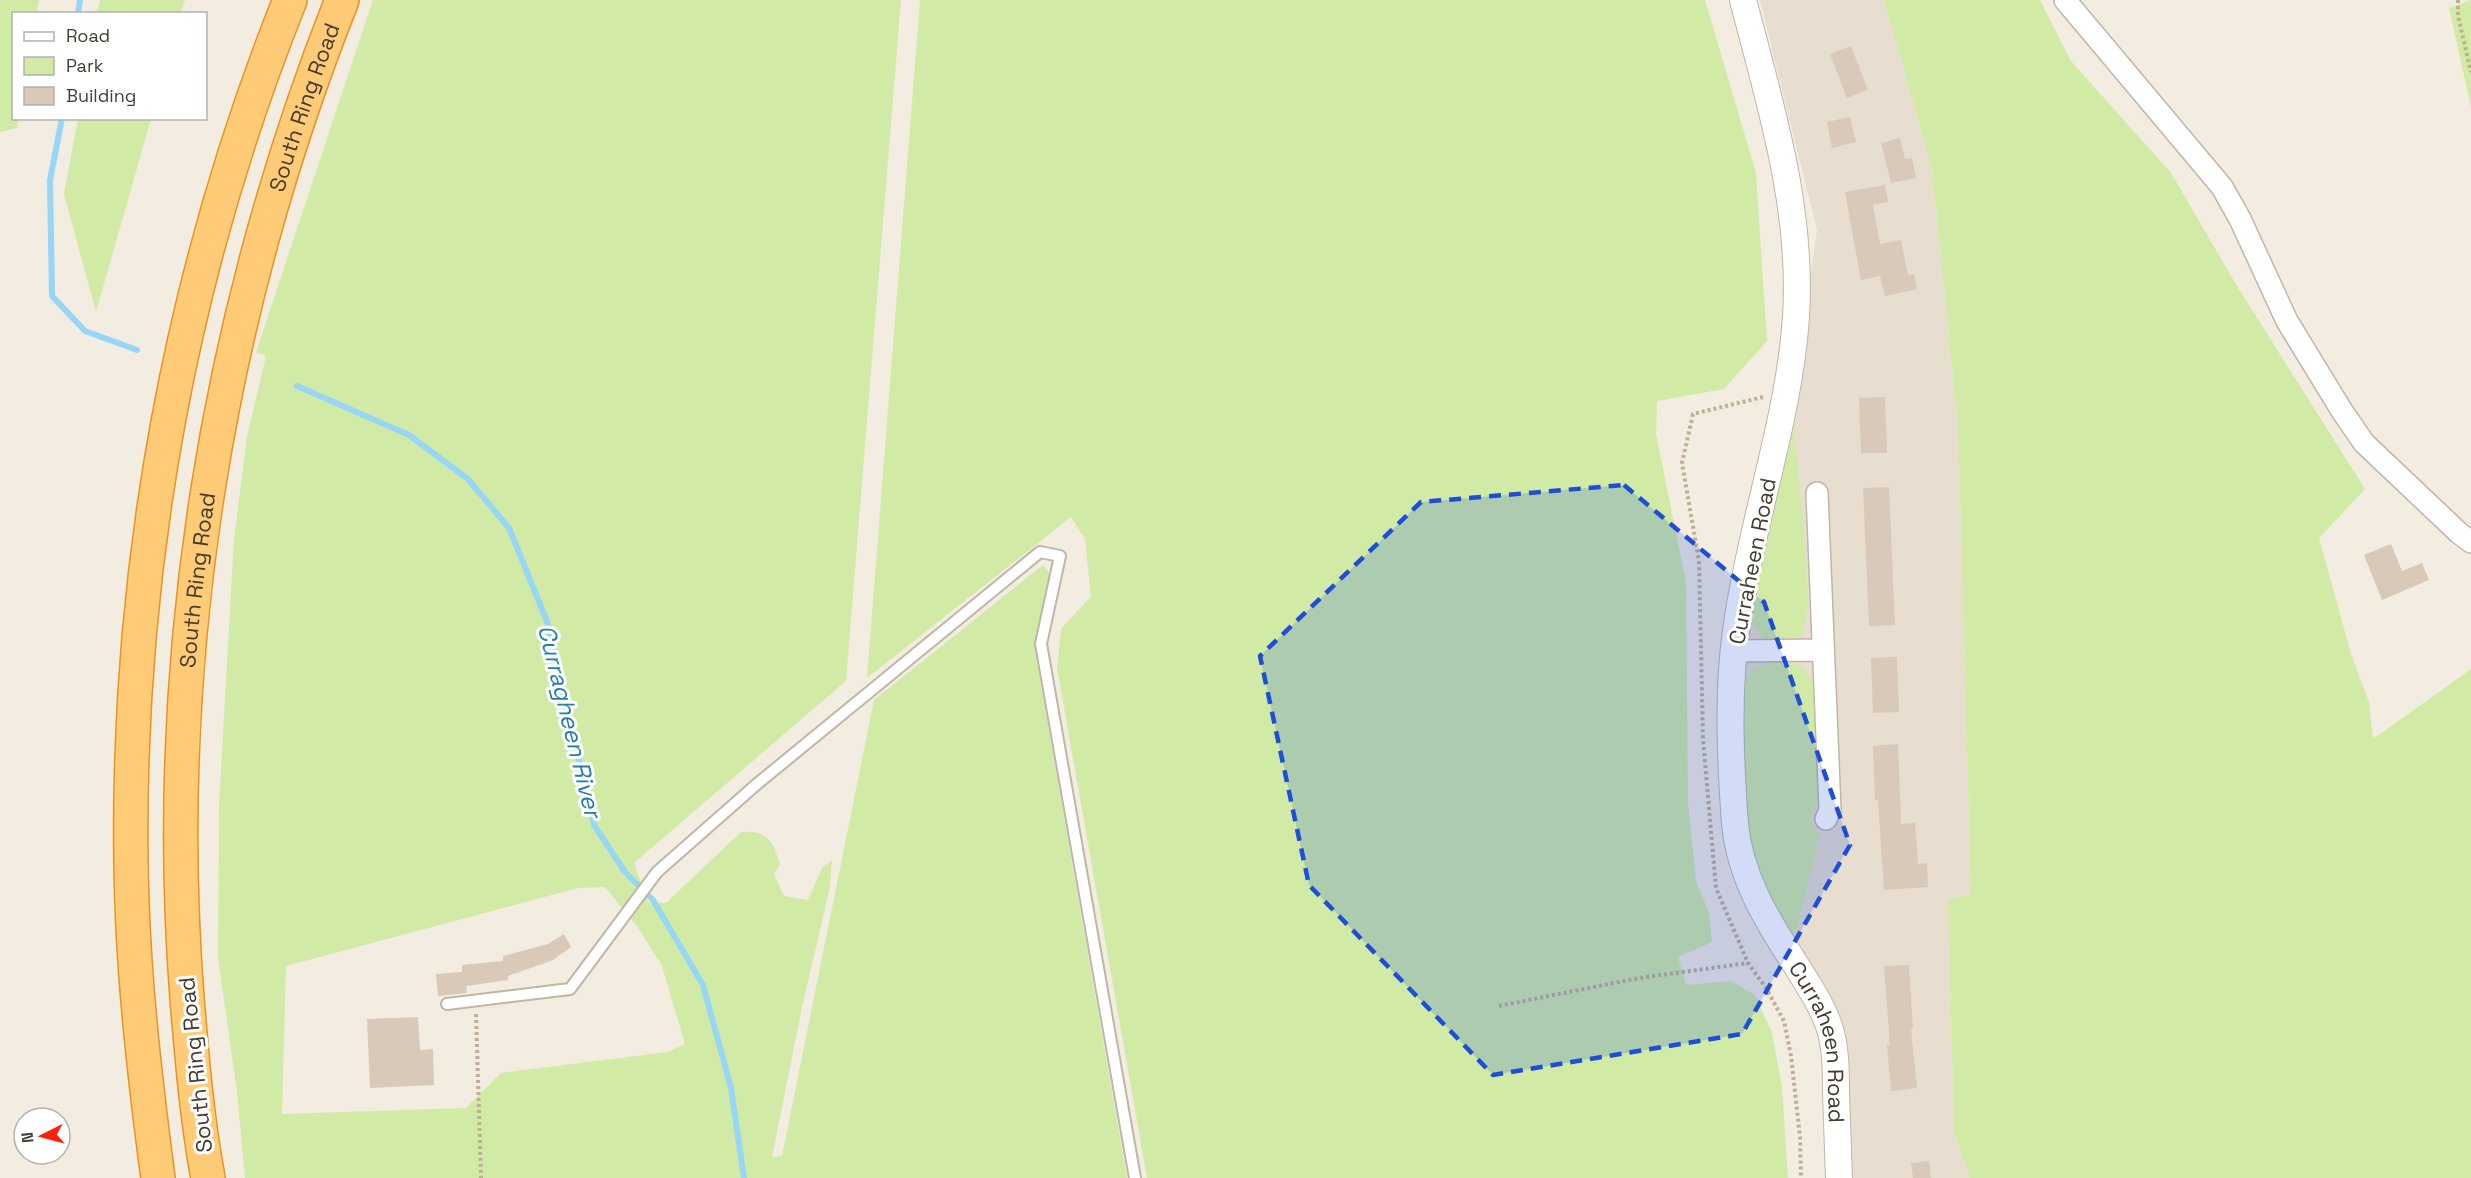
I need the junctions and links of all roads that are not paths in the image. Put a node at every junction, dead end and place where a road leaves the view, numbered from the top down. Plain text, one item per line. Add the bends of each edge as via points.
1 (290, 0) edge
2 (342, 0) edge
3 (1743, 0) edge
4 (2065, 0) edge
5 (1817, 493) dead end
6 (2471, 542) edge
7 (1823, 650) junction
8 (1734, 651) junction
9 (1826, 819) dead end
10 (447, 1004) dead end
11 (158, 1178) edge
12 (208, 1178) edge
13 (1135, 1178) edge
14 (1839, 1178) edge

1 - 11 highway via 243,128 190,317 164,444 139,639 131,860 139,1018
2 - 12 highway, South Ring Road via 289,144 239,328 196,569 184,721 182,933 191,1049
3 - 8 street, Curraheen Road via 1792,207 1796,318
4 - 6 street via 2222,187 2287,321 2364,443
5 - 7 street
7 - 8 street
7 - 9 street via 1830,810
8 - 14 street, Curraheen Road via 1732,742 1740,858 1749,885 1818,999 1830,1028 1836,1058
10 - 13 lane via 570,988 657,872 756,784 1040,552 1060,556 1041,644

